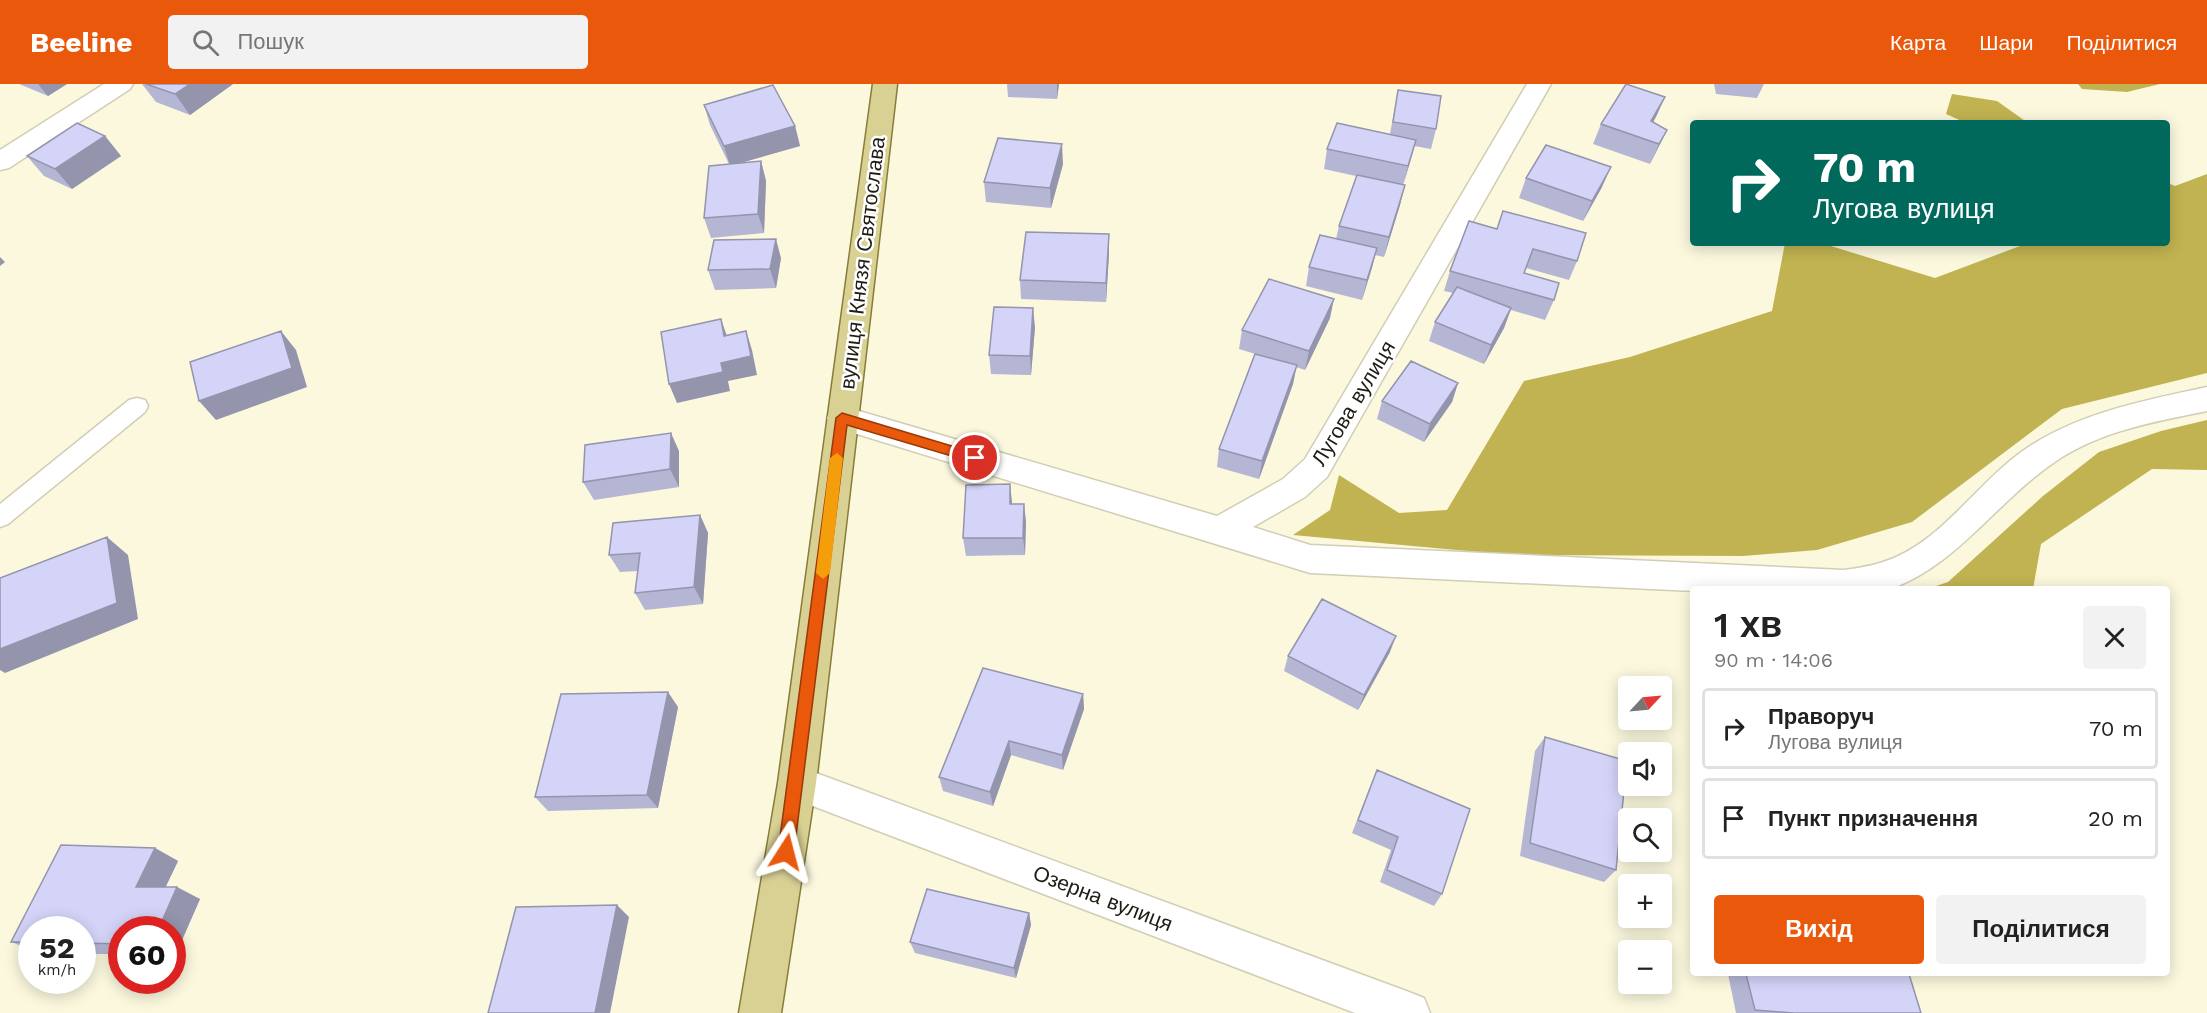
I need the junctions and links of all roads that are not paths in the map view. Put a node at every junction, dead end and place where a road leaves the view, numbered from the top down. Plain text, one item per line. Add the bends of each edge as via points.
1 (121, 84) edge
2 (885, 84) edge
3 (1540, 84) edge
4 (0, 162) edge
5 (2207, 399) edge
6 (137, 406) dead end
7 (842, 418) junction
8 (0, 517) edge
9 (1220, 530) junction
10 (797, 783) junction
11 (760, 1013) edge
12 (1410, 1013) edge

1 - 4 street
2 - 7 main road, вулиця Князя Святослава
3 - 9 street, Лугова вулиця via 1316,468 1294,488
5 - 9 street via 2118,418 2073,435 2037,457 1931,554 1888,576 1844,584 1310,559
6 - 8 lane
7 - 9 street
7 - 10 main road, вулиця Князя Святослава
10 - 11 main road, вулиця Князя Святослава
10 - 12 street, Озерна вулиця

